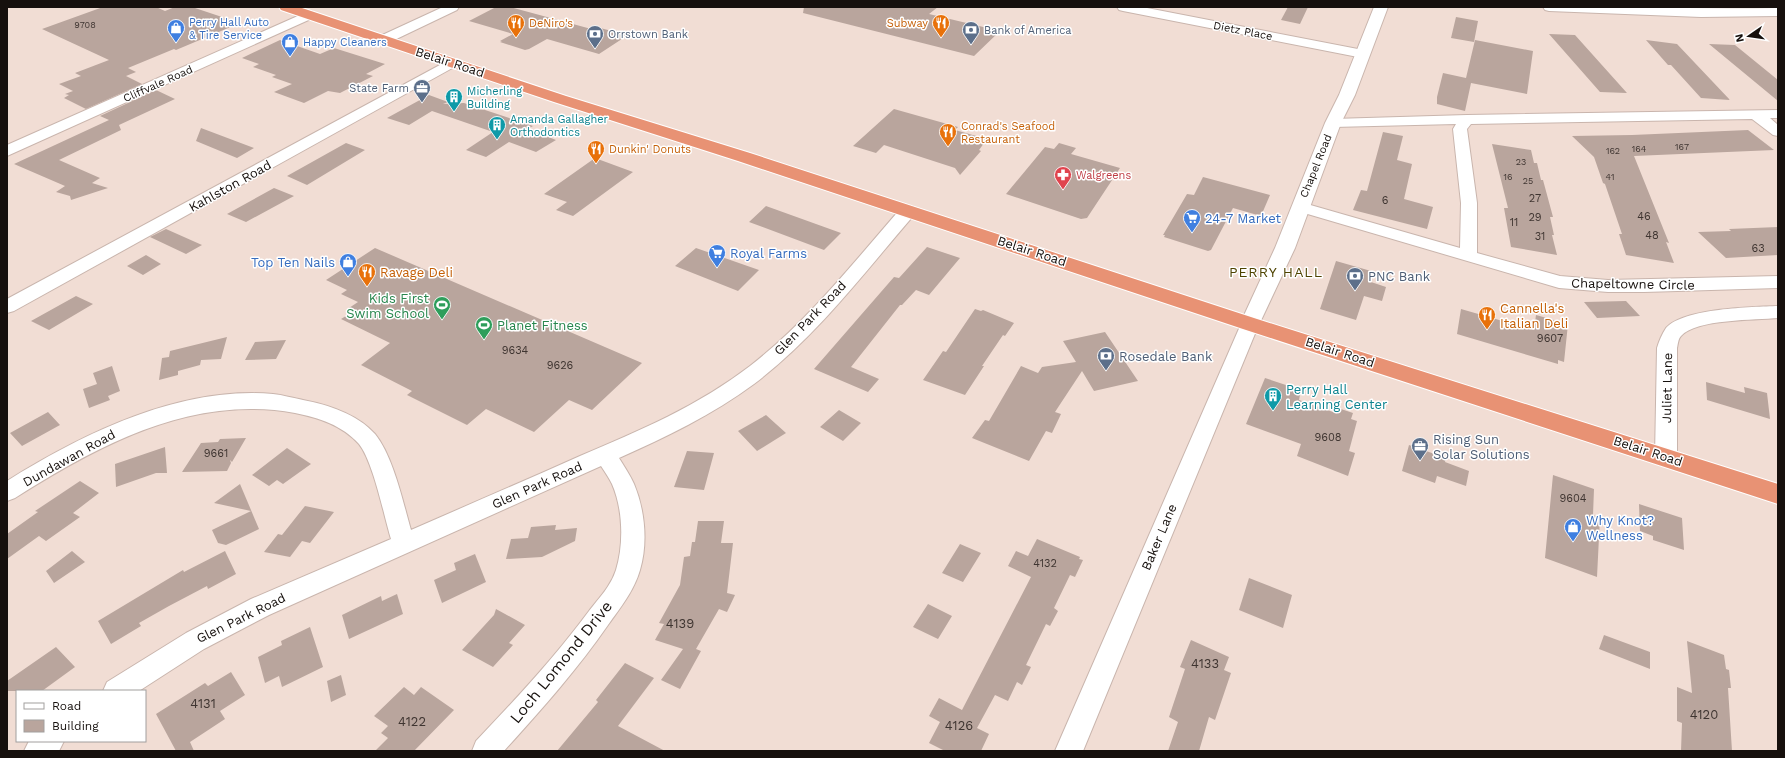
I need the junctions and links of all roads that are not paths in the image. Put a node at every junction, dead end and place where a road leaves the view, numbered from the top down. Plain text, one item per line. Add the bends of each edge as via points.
1 (286, 7) edge
2 (453, 7) edge
3 (1123, 7) edge
4 (1380, 7) edge
5 (1549, 7) edge
6 (1778, 12) edge
7 (309, 15) junction
8 (383, 40) junction
9 (1363, 54) junction
10 (451, 63) junction
11 (1755, 114) junction
12 (1778, 114) edge
13 (1467, 119) junction
14 (1333, 123) junction
15 (1778, 132) edge
16 (7, 152) edge
17 (1300, 207) junction
18 (908, 211) junction
19 (1468, 256) junction
20 (1778, 282) edge
21 (7, 307) edge
22 (1778, 312) edge
23 (1250, 324) junction
24 (606, 455) junction
25 (1666, 457) junction
26 (7, 492) edge
27 (1778, 494) edge
28 (404, 544) junction
29 (118, 690) edge
30 (49, 742) edge
31 (38, 751) edge
32 (486, 751) edge
33 (1068, 751) edge

1 - 7 highway, Belair Road
2 - 8 street
3 - 9 street, Dietz Place
4 - 9 street, Chapel Road
5 - 6 street via 1701,13
7 - 8 highway, Belair Road
7 - 16 street, Cliffvale Road
8 - 10 highway, Belair Road
9 - 14 street, Chapel Road
10 - 18 highway, Belair Road
10 - 21 street, Kahlston Road
11 - 12 street
11 - 13 street
11 - 15 street
13 - 14 street
13 - 19 street via 1460,128 1469,203
14 - 17 street, Chapel Road
17 - 19 street, Chapeltowne Circle
17 - 23 street, Chapel Road via 1285,248
18 - 23 highway, Belair Road
18 - 24 street, Glen Park Road via 804,327 768,361 705,407
19 - 20 street, Chapeltowne Circle via 1559,282 1608,286
22 - 25 street, Juliet Lane via 1704,319 1675,331 1669,339 1667,348
23 - 25 highway, Belair Road
23 - 33 street, Baker Lane
24 - 28 street, Glen Park Road
24 - 32 street, Loch Lomond Drive via 623,484 630,513 632,538 628,570 619,590 588,633 540,692
25 - 27 highway, Belair Road
26 - 28 street, Dundawan Road via 88,444 138,423 230,402 252,400 295,404 336,416 356,429 373,447
28 - 29 street, Glen Park Road via 260,606 195,640
30 - 31 street

